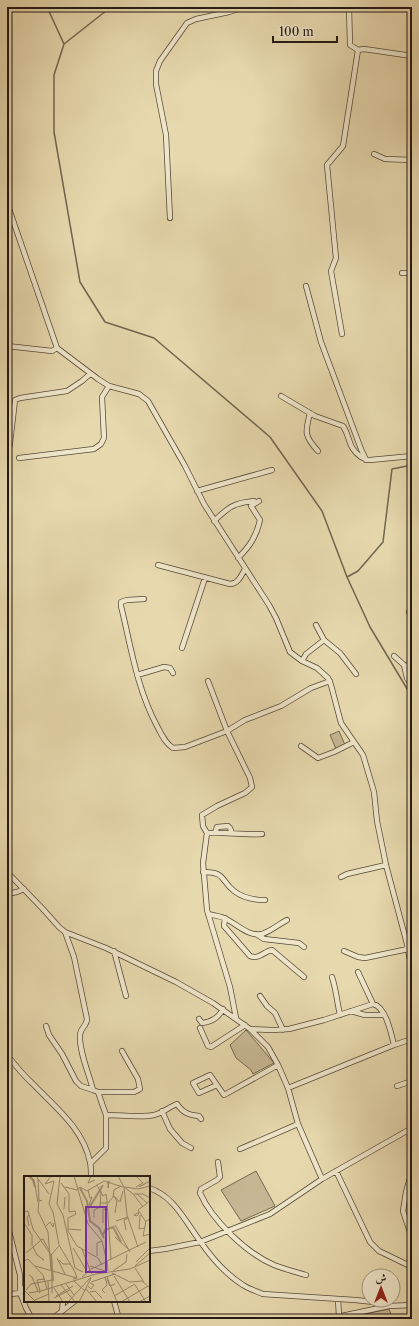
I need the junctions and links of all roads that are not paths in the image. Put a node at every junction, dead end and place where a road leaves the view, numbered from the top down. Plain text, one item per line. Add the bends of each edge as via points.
1 (244, 7) edge
2 (349, 7) edge
3 (358, 50) junction
4 (412, 56) edge
5 (374, 154) dead end
6 (412, 160) edge
7 (7, 203) edge
8 (170, 218) dead end
9 (402, 273) dead end
10 (412, 273) edge
11 (306, 286) dead end
12 (342, 334) dead end
13 (7, 346) edge
14 (57, 348) junction
15 (90, 374) junction
16 (109, 386) junction
17 (281, 396) dead end
18 (310, 413) junction
19 (9, 444) edge
20 (318, 451) dead end
21 (412, 456) edge
22 (7, 458) edge
23 (19, 458) dead end
24 (366, 460) junction
25 (272, 470) dead end
26 (197, 491) junction
27 (214, 521) junction
28 (238, 558) junction
29 (158, 565) dead end
30 (245, 569) junction
31 (205, 578) junction
32 (144, 599) dead end
33 (316, 625) dead end
34 (324, 640) junction
35 (182, 648) dead end
36 (394, 656) dead end
37 (302, 661) junction
38 (412, 665) edge
39 (406, 669) junction
40 (173, 673) dead end
41 (356, 674) dead end
42 (137, 675) junction
43 (208, 681) dead end
44 (330, 681) junction
45 (412, 686) edge
46 (226, 731) junction
47 (354, 742) junction
48 (301, 746) dead end
49 (207, 833) junction
50 (262, 834) dead end
51 (386, 864) junction
52 (7, 872) edge
53 (203, 872) junction
54 (340, 877) dead end
55 (24, 889) junction
56 (7, 894) edge
57 (265, 900) dead end
58 (208, 914) junction
59 (225, 918) junction
60 (287, 920) dead end
61 (65, 932) junction
62 (256, 934) junction
63 (409, 946) edge
64 (304, 947) dead end
65 (344, 951) dead end
66 (114, 952) junction
67 (412, 971) edge
68 (358, 972) dead end
69 (304, 977) dead end
70 (332, 977) dead end
71 (126, 996) dead end
72 (260, 996) dead end
73 (373, 1004) junction
74 (223, 1009) junction
75 (351, 1011) junction
76 (340, 1015) junction
77 (384, 1015) junction
78 (236, 1018) junction
79 (199, 1019) dead end
80 (245, 1025) junction
81 (46, 1026) dead end
82 (200, 1028) dead end
83 (250, 1029) junction
84 (283, 1030) junction
85 (412, 1039) edge
86 (394, 1045) junction
87 (122, 1051) dead end
88 (7, 1055) edge
89 (278, 1065) junction
90 (412, 1080) edge
91 (217, 1085) junction
92 (397, 1086) dead end
93 (288, 1088) junction
94 (95, 1091) junction
95 (162, 1111) junction
96 (106, 1115) junction
97 (201, 1119) dead end
98 (298, 1124) junction
99 (411, 1130) edge
100 (191, 1148) dead end
101 (240, 1149) dead end
102 (91, 1162) junction
103 (218, 1162) dead end
104 (336, 1171) junction
105 (412, 1171) edge
106 (91, 1176) edge
107 (322, 1179) junction
108 (150, 1189) edge
109 (7, 1223) edge
110 (227, 1231) junction
111 (412, 1238) edge
112 (200, 1242) junction
113 (150, 1251) edge
114 (412, 1267) edge
115 (306, 1275) dead end
116 (24, 1289) edge
117 (9, 1293) edge
118 (20, 1293) junction
119 (338, 1299) junction
120 (361, 1300) edge
121 (7, 1301) edge
122 (64, 1302) edge
123 (74, 1302) edge
124 (114, 1302) edge
125 (412, 1304) edge
126 (401, 1305) edge
127 (379, 1308) edge
128 (62, 1311) junction
129 (339, 1316) junction
130 (32, 1319) edge
131 (52, 1319) edge
132 (119, 1319) edge
133 (327, 1319) edge

1 - 8 street via 187,23 160,61 156,71 156,84 166,135
2 - 3 street via 350,45
3 - 4 street
3 - 12 street via 343,146 327,165 336,258 331,271
5 - 6 street via 386,159
7 - 14 street
9 - 10 street
11 - 24 street via 321,342
13 - 14 street via 52,351
14 - 15 street
15 - 16 street
15 - 19 street via 67,391 15,400
16 - 23 street via 102,396 102,444 94,449
16 - 26 street via 139,394 148,401 186,466
17 - 18 street
18 - 20 street via 306,430 312,445
18 - 24 street via 343,426 350,447
19 - 22 street
21 - 24 street
25 - 26 street
26 - 27 street
27 - 28 street
27 - 28 street via 229,507 239,502 256,501 251,506 260,520 254,539
28 - 30 street
29 - 31 street
30 - 31 street via 234,584
30 - 37 street via 269,605 290,652
31 - 35 street
32 - 42 street via 121,603
33 - 34 street
34 - 37 street via 306,654
34 - 41 street via 340,653
36 - 39 street
37 - 44 street via 317,668
38 - 39 street via 408,665
39 - 45 street via 407,678
40 - 42 street via 170,668 164,667
42 - 46 street via 142,694 166,744 173,748 185,747
43 - 46 street
44 - 46 street
44 - 47 street via 341,723
46 - 49 street via 252,787 202,814 203,826
47 - 48 street via 318,758
47 - 51 street via 363,755 374,792
49 - 50 street
49 - 53 street
51 - 54 street
51 - 63 street
52 - 55 street
53 - 57 street via 221,875 238,894
53 - 58 street
55 - 56 street
55 - 61 street
58 - 59 street
58 - 78 street via 230,987
59 - 62 street
59 - 69 street via 224,926 250,956 258,956 272,950
60 - 62 street via 261,934
61 - 66 street
61 - 94 street via 74,957 87,1017 87,1023 81,1030 80,1045
62 - 64 street via 264,939 299,943
63 - 65 street via 365,958
63 - 67 street
66 - 71 street
66 - 74 street via 176,982
68 - 73 street
70 - 76 street
72 - 84 street via 275,1013
73 - 75 street
73 - 77 street via 378,1005
74 - 78 street
74 - 79 street via 219,1016 205,1023
75 - 76 street
75 - 77 street
76 - 84 street
77 - 86 street
78 - 80 street
80 - 82 street via 211,1047 208,1046
80 - 83 street
81 - 94 street via 76,1081 81,1086
83 - 84 street
83 - 89 street via 268,1047
85 - 86 street
86 - 93 street
87 - 94 street via 138,1079 140,1089 134,1092
88 - 102 street via 27,1079 69,1120 86,1147
89 - 91 street via 224,1095
89 - 93 street
90 - 92 street
91 - 91 street via 210,1075 194,1083 199,1093
93 - 98 street
94 - 96 street
95 - 96 street via 152,1116
95 - 97 street via 177,1104 187,1114 199,1116
95 - 100 street via 170,1128 182,1143
96 - 102 street via 106,1148
98 - 101 street
98 - 107 street
99 - 104 street
102 - 106 street
103 - 110 street via 220,1176 200,1191 207,1205
104 - 107 street
104 - 114 street via 370,1242 379,1251
105 - 111 street via 404,1210
107 - 110 street via 270,1214
108 - 112 street via 172,1203
109 - 118 street via 20,1275
110 - 112 street
110 - 115 street via 264,1260
112 - 113 street
112 - 119 street via 228,1272 251,1290 267,1294
116 - 118 street
117 - 118 street
117 - 121 street
118 - 130 street
119 - 120 street
119 - 129 street
122 - 128 street
123 - 128 street
124 - 132 street
125 - 126 street
127 - 129 street
128 - 131 street
129 - 133 street

